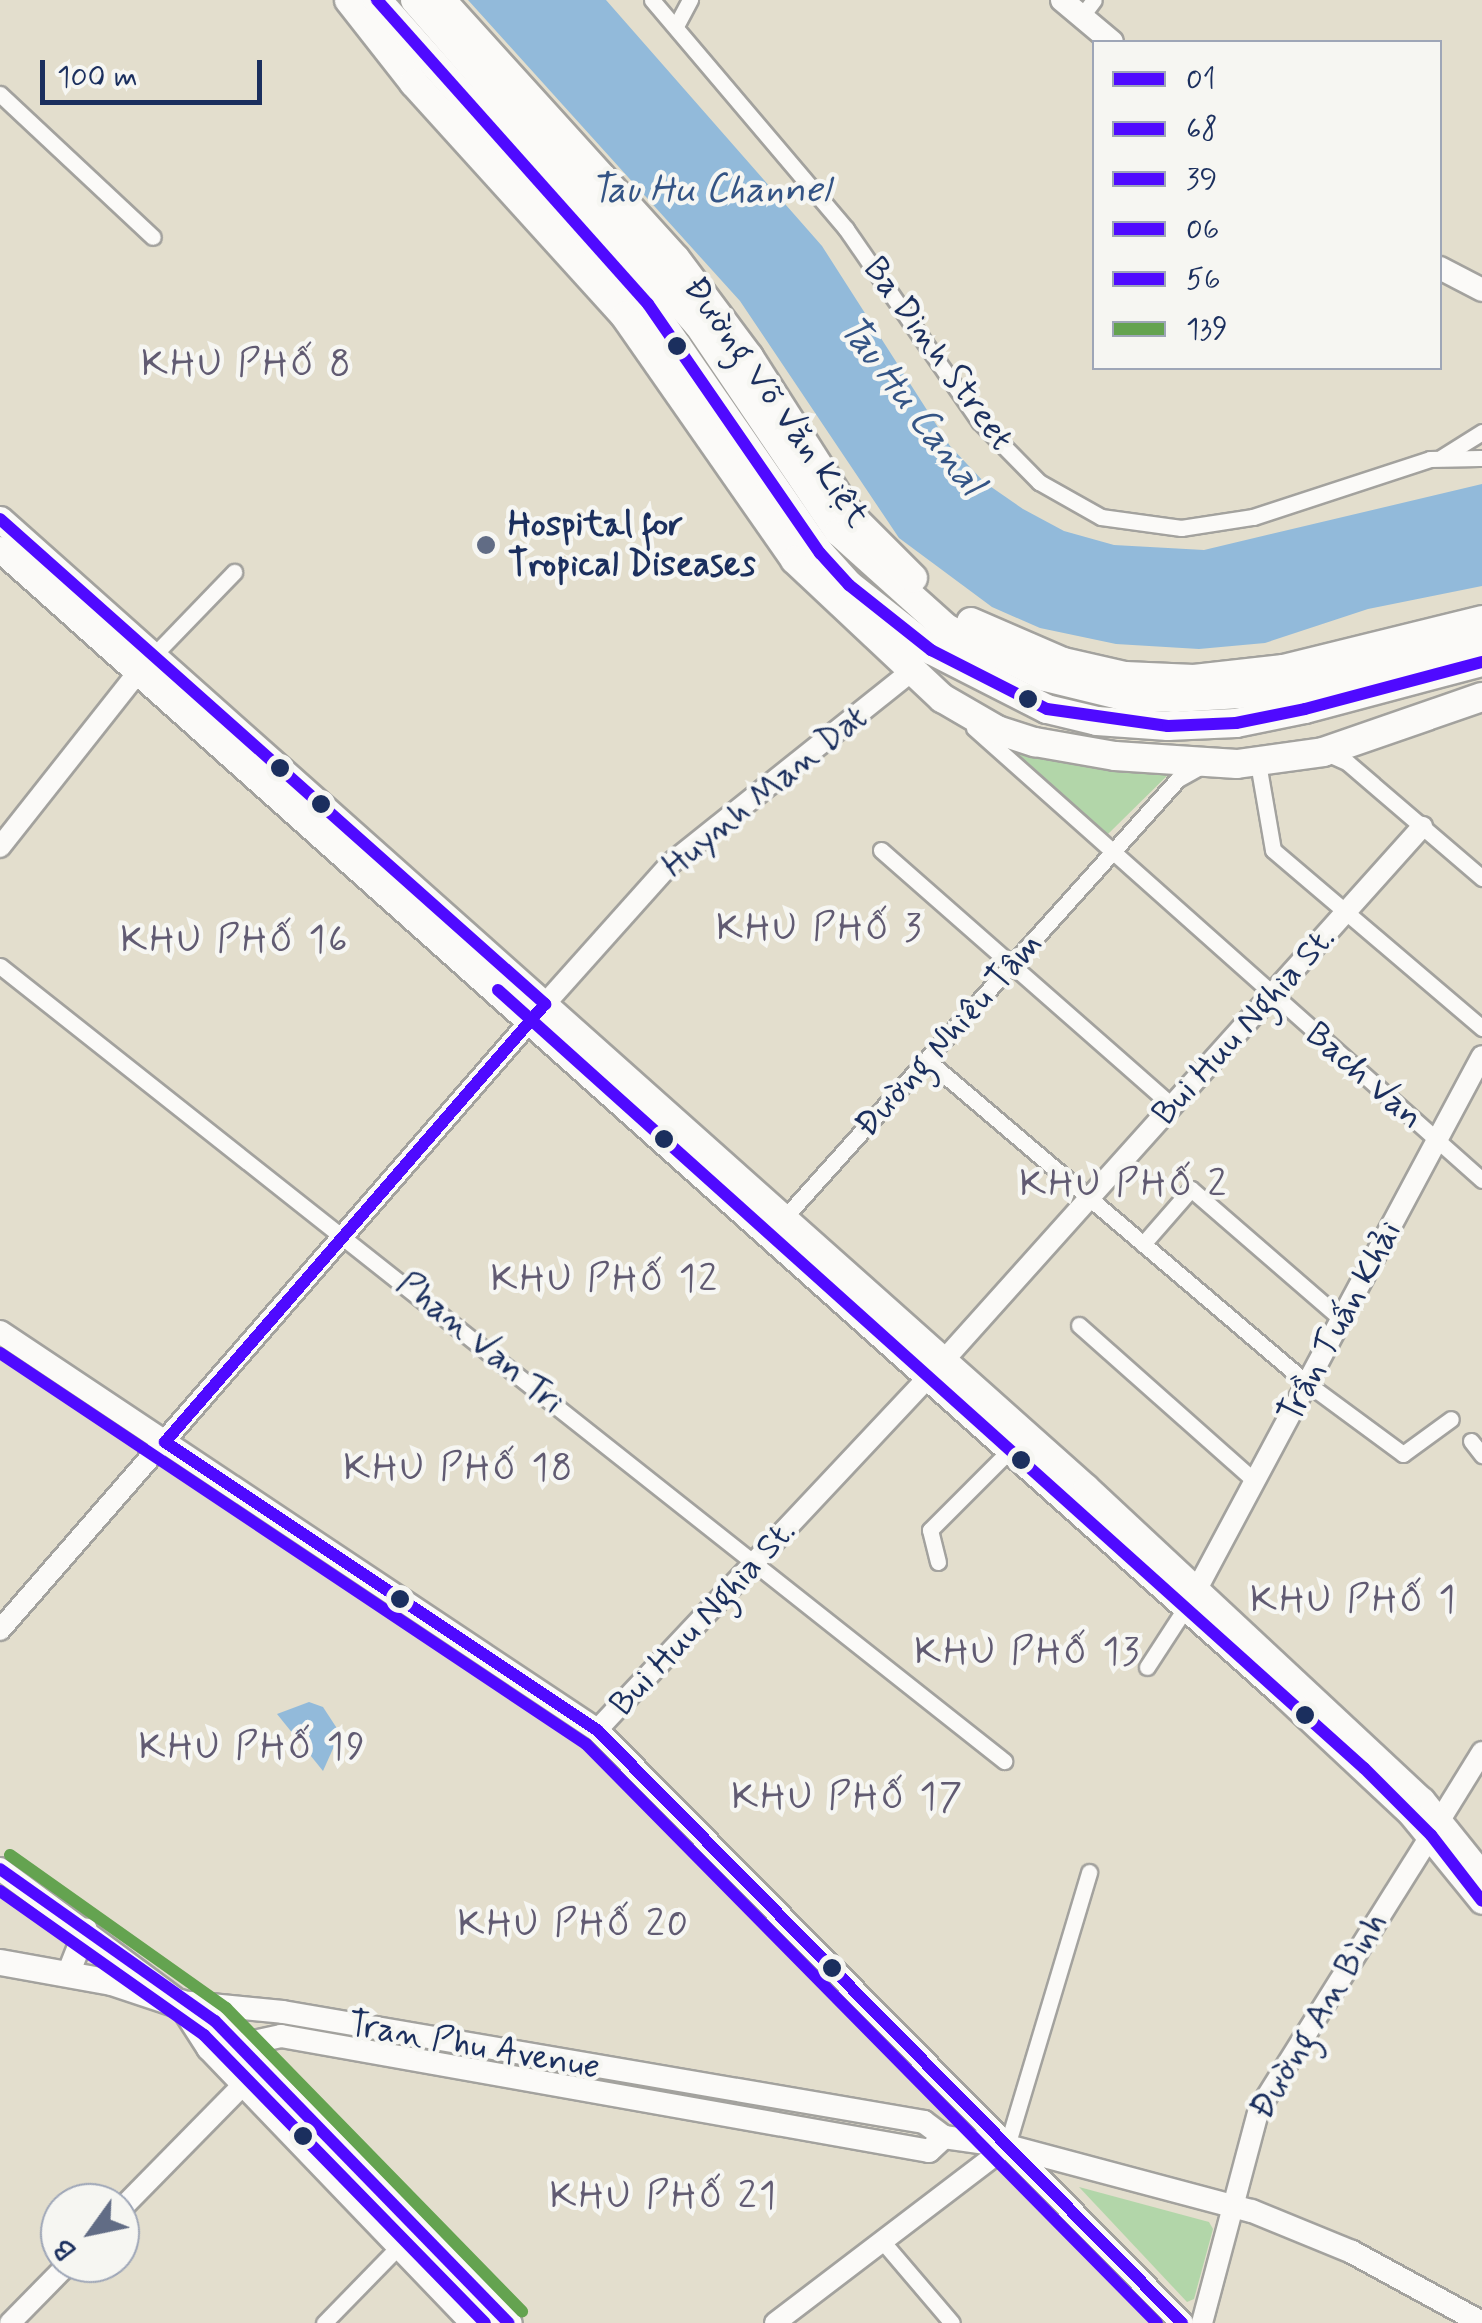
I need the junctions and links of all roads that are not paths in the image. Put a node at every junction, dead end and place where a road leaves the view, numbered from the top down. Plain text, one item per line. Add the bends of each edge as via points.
1 (348, 0) edge
2 (377, 0) edge
3 (415, 0) edge
4 (441, 0) edge
5 (652, 0) edge
6 (690, 0) edge
7 (1062, 0) edge
8 (1088, 8) edge
9 (676, 26) junction
10 (1111, 40) edge
11 (0, 94) edge
12 (153, 237) dead end
13 (1442, 269) edge
14 (1482, 290) edge
15 (1482, 432) edge
16 (1442, 456) junction
17 (1482, 458) edge
18 (0, 519) edge
19 (0, 548) edge
20 (234, 572) dead end
21 (1482, 620) edge
22 (944, 630) junction
23 (1482, 641) edge
24 (1482, 662) edge
25 (146, 664) junction
26 (909, 673) junction
27 (1482, 697) edge
28 (942, 698) junction
29 (1341, 752) junction
30 (1209, 763) junction
31 (1258, 763) junction
32 (1422, 827) junction
33 (0, 847) edge
34 (881, 850) dead end
35 (1111, 852) junction
36 (1482, 878) edge
37 (1347, 912) junction
38 (0, 966) edge
39 (1011, 966) junction
40 (1272, 995) junction
41 (538, 1012) junction
42 (1482, 1028) edge
43 (1482, 1056) edge
44 (926, 1060) junction
45 (1172, 1106) junction
46 (1436, 1140) junction
47 (1482, 1180) edge
48 (1089, 1198) junction
49 (778, 1225) junction
50 (343, 1233) junction
51 (1143, 1244) junction
52 (1341, 1319) junction
53 (1080, 1325) dead end
54 (0, 1332) edge
55 (938, 1366) junction
56 (1308, 1384) junction
57 (1450, 1418) dead end
58 (1470, 1441) dead end
59 (166, 1442) junction
60 (1012, 1448) junction
61 (1482, 1454) edge
62 (1255, 1481) junction
63 (754, 1562) junction
64 (938, 1562) dead end
65 (1191, 1598) junction
66 (0, 1630) edge
67 (1148, 1667) dead end
68 (598, 1730) junction
69 (1482, 1752) edge
70 (1004, 1761) dead end
71 (1435, 1828) junction
72 (0, 1869) edge
73 (1089, 1872) dead end
74 (1482, 1875) edge
75 (1482, 1901) edge
76 (86, 1929) junction
77 (0, 1962) edge
78 (68, 1974) junction
79 (180, 2002) junction
80 (231, 2053) junction
81 (557, 2072) junction
82 (252, 2076) junction
83 (1007, 2146) junction
84 (140, 2190) edge
85 (1231, 2205) junction
86 (408, 2237) junction
87 (883, 2242) junction
88 (49, 2283) edge
89 (1482, 2322) edge
90 (10, 2323) edge
91 (324, 2323) edge
92 (474, 2323) edge
93 (509, 2323) edge
94 (775, 2323) edge
95 (952, 2323) edge
96 (1182, 2323) edge
97 (1202, 2323) edge

1 - 26 highway, Đường Võ Văn Kiệt via 434,107 625,316 795,560
2 - 22 highway, Đường Võ Văn Kiệt via 648,304 820,553 849,585
3 - 22 highway, Đường Võ Văn Kiệt via 698,324 840,532
4 - 22 highway, Đường Võ Văn Kiệt via 675,258 749,356 850,516
5 - 9 street, Ba Dinh Street
6 - 9 street
7 - 8 main road
8 - 10 main road
9 - 16 street, Ba Dinh Street via 846,230 979,421 1044,485 1101,517 1181,528 1253,517
11 - 12 street
13 - 14 main road
15 - 16 street, Ba Dinh Street
16 - 17 street
18 - 25 main road
19 - 25 main road
20 - 25 street
21 - 22 highway, Đường Võ Văn Kiệt via 1283,669 1175,679 1064,662
22 - 23 highway, Đường Võ Văn Kiệt via 1045,678 1123,696 1176,698 1272,692
22 - 24 highway, Đường Võ Văn Kiệt via 1048,709 1097,721 1168,726 1305,710
22 - 26 highway
25 - 33 street
25 - 41 main road
26 - 28 highway, Đường Võ Văn Kiệt
26 - 41 street, Huynh Man Dat via 670,864
27 - 29 highway, Đường Võ Văn Kiệt
28 - 30 highway, Đường Võ Văn Kiệt via 1035,742
28 - 35 street, Bach Van
29 - 31 highway, Đường Võ Văn Kiệt
29 - 32 street
30 - 31 highway, Đường Võ Văn Kiệt
30 - 35 street, Đường Nhiêu Tâm via 1178,779
31 - 37 street via 1273,850
32 - 36 street
32 - 37 street, Bui Huu Nghia St.
34 - 39 street
35 - 39 street, Đường Nhiêu Tâm
35 - 40 street, Bach Van
37 - 40 street, Bui Huu Nghia St.
37 - 42 street
38 - 50 street, Phan Van Tri
39 - 44 street, Đường Nhiêu Tâm
39 - 45 street
40 - 45 street, Bui Huu Nghia St.
40 - 46 street, Bach Van
41 - 49 main road
41 - 50 street, Huynh Man Dat
43 - 46 street, Trần Tuấn Khải
44 - 48 street
44 - 49 street, Đường Nhiêu Tâm
45 - 48 street, Bui Huu Nghia St.
46 - 47 street, Bach Van
46 - 52 street, Trần Tuấn Khải
48 - 51 street
48 - 55 street, Bui Huu Nghia St.
49 - 55 main road
50 - 59 street, Huynh Man Dat
50 - 63 street, Phan Van Tri
51 - 52 street via 1190,1190
51 - 56 street
52 - 56 street, Trần Tuấn Khải
53 - 62 street
54 - 59 main road
55 - 60 main road
55 - 63 street, Bui Huu Nghia St.
55 - 65 main road
56 - 57 street via 1406,1456
56 - 62 street, Trần Tuấn Khải
58 - 61 street
59 - 66 street, Huynh Man Dat
59 - 68 main road
60 - 64 street via 930,1530
60 - 65 main road
62 - 65 street, Trần Tuấn Khải
63 - 68 street, Bui Huu Nghia St.
63 - 70 street, Phan Van Tri
65 - 67 street
65 - 71 main road
68 - 83 main road
69 - 71 street, Đường An Bình
71 - 74 main road
71 - 75 main road
71 - 85 street, Đường An Bình via 1259,2109
72 - 76 main road
73 - 83 street
76 - 78 main road
76 - 79 main road
77 - 78 main road, Tran Phu Avenue
78 - 79 main road, Tran Phu Avenue
79 - 80 main road via 204,2013
79 - 81 main road, Tran Phu Avenue via 284,2012
80 - 81 main road, Tran Phu Avenue via 280,2036
80 - 82 main road
81 - 83 main road, Tran Phu Avenue via 924,2122 944,2137
82 - 84 street
82 - 86 main road
83 - 85 main road, Tran Phu Avenue
83 - 87 street
83 - 96 main road
85 - 89 main road, Tran Phu Avenue via 1352,2252
85 - 97 street, Đường An Bình
86 - 91 street
86 - 92 main road
86 - 93 main road
87 - 94 street
87 - 95 street
88 - 90 street

